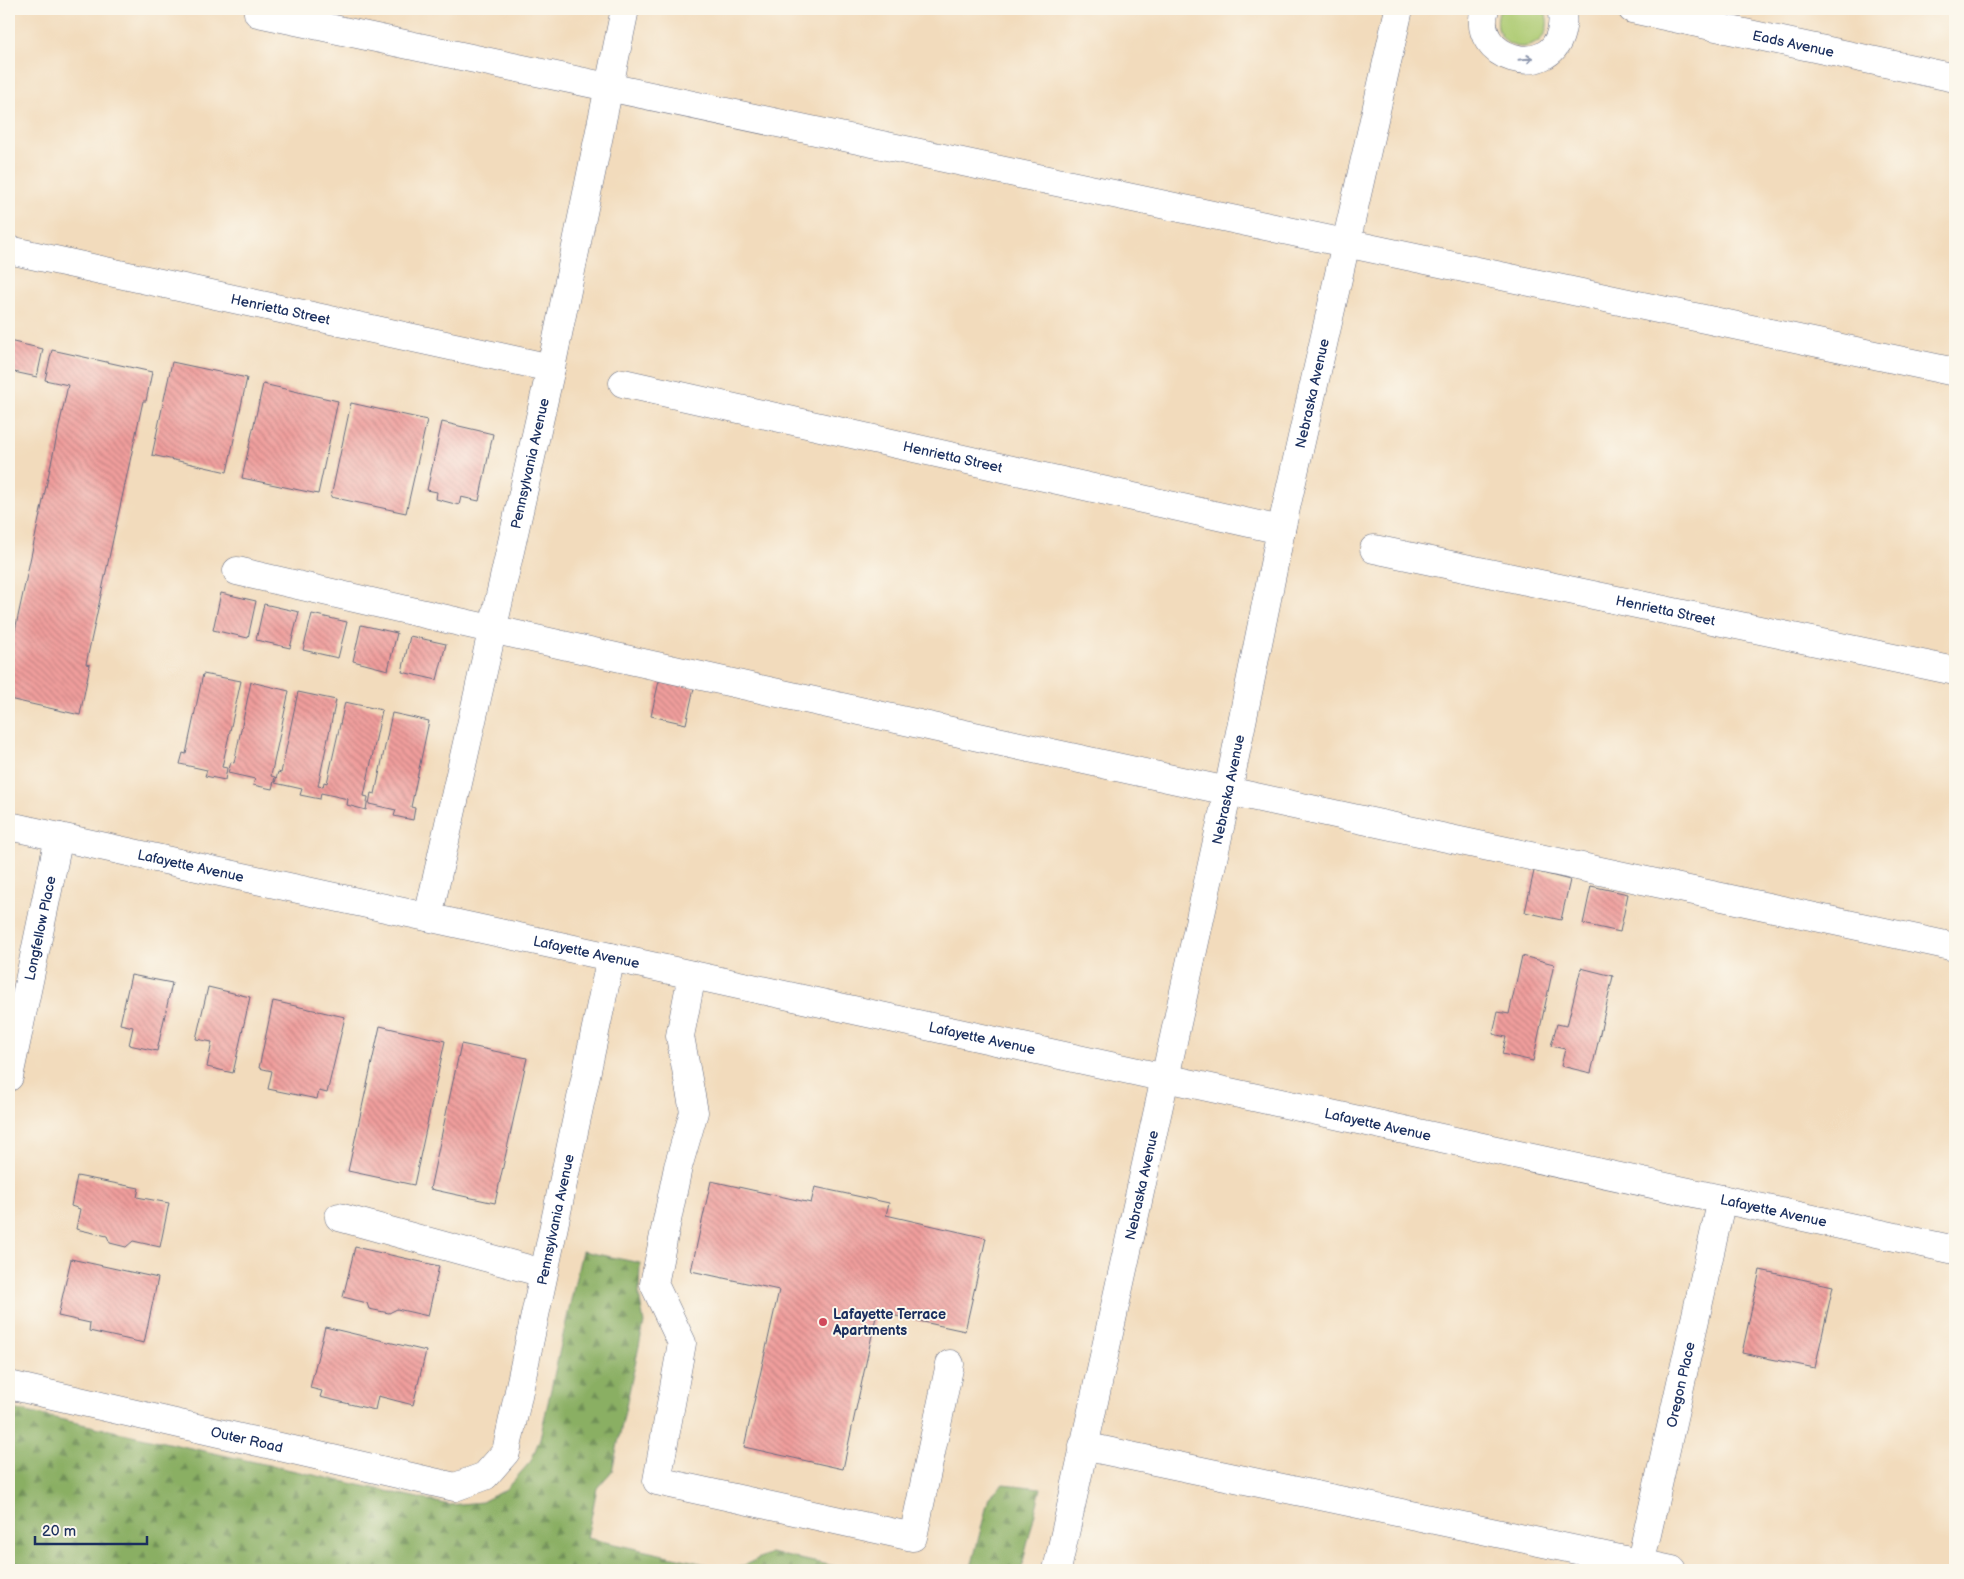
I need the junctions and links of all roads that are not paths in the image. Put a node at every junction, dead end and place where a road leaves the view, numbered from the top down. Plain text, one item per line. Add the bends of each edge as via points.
1 (625, 9) edge
2 (1399, 9) edge
3 (1485, 9) edge
4 (1632, 9) edge
5 (1566, 10) edge
6 (258, 13) dead end
7 (1955, 78) edge
8 (609, 86) junction
9 (1346, 242) junction
10 (9, 250) edge
11 (551, 368) junction
12 (1955, 372) edge
13 (623, 383) dead end
14 (1281, 530) junction
15 (1374, 549) dead end
16 (237, 571) dead end
17 (493, 630) junction
18 (1955, 671) edge
19 (1228, 791) junction
20 (9, 826) edge
21 (59, 837) junction
22 (428, 917) junction
23 (1955, 947) edge
24 (610, 957) junction
25 (692, 975) junction
26 (9, 1076) edge
27 (1166, 1078) junction
28 (1722, 1199) junction
29 (339, 1217) dead end
30 (1955, 1250) edge
31 (543, 1273) junction
32 (950, 1364) dead end
33 (9, 1385) edge
34 (1083, 1446) junction
35 (485, 1476) joint
36 (1639, 1567) edge
37 (1057, 1570) edge
38 (1672, 1570) edge

1 - 8 street, Pennsylvania Avenue
2 - 9 street, Nebraska Avenue
3 -> 5 street via 1483,25 1487,37 1499,52 1516,60 1530,60 1552,48 1560,37
4 - 7 street, Eads Avenue
6 - 8 street
8 - 9 street
8 - 11 street, Pennsylvania Avenue
9 - 12 street
9 - 14 street, Nebraska Avenue
10 - 11 street, Henrietta Street
11 - 17 street, Pennsylvania Avenue
13 - 14 street, Henrietta Street
14 - 19 street, Nebraska Avenue
15 - 18 street, Henrietta Street
16 - 17 street
17 - 19 street
17 - 22 street, Pennsylvania Avenue
19 - 23 street
19 - 27 street, Nebraska Avenue
20 - 21 street, Lafayette Avenue
21 - 22 street, Lafayette Avenue
21 - 26 street, Longfellow Place
22 - 24 street, Lafayette Avenue
24 - 25 street, Lafayette Avenue
24 - 31 street, Pennsylvania Avenue
25 - 27 street, Lafayette Avenue
25 - 32 street via 680,1036 694,1112 678,1167 654,1284 682,1344 657,1482 914,1537
27 - 28 street, Lafayette Avenue
27 - 34 street, Nebraska Avenue
28 - 30 street, Lafayette Avenue
28 - 36 street, Oregon Place
29 - 31 street
31 - 35 street, Pennsylvania Avenue via 506,1452
33 - 35 street, Outer Road via 455,1486
34 - 36 street
34 - 37 street, Nebraska Avenue
36 - 38 street

